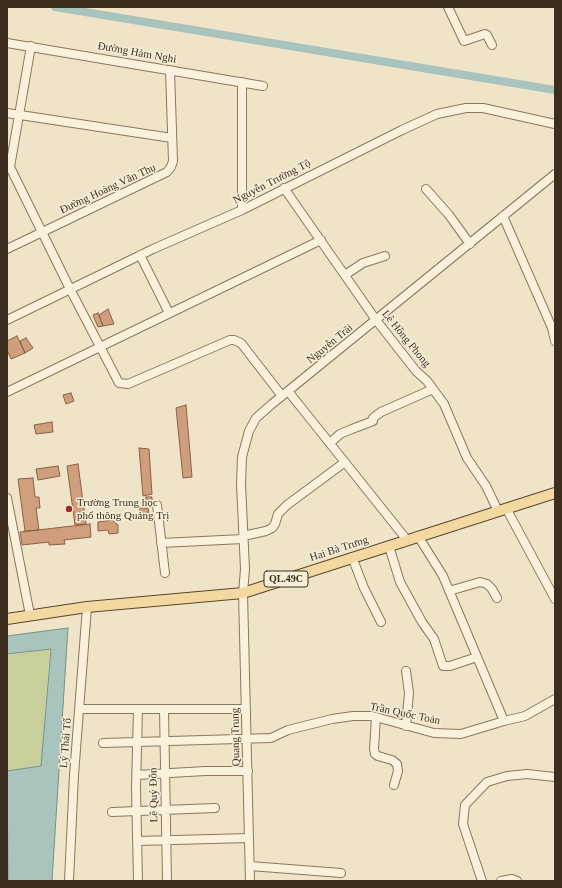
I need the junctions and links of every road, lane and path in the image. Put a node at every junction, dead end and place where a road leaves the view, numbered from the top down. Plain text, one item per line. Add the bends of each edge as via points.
1 (448, 7) edge
2 (7, 43) edge
3 (492, 45) dead end
4 (31, 46) junction
5 (170, 70) junction
6 (242, 82) junction
7 (263, 86) dead end
8 (7, 113) edge
9 (20, 115) junction
10 (555, 124) edge
11 (172, 138) junction
12 (8, 167) edge
13 (555, 174) edge
14 (284, 188) junction
15 (426, 189) dead end
16 (242, 210) junction
17 (504, 216) junction
18 (43, 232) junction
19 (321, 240) junction
20 (470, 244) junction
21 (7, 249) edge
22 (140, 255) junction
23 (385, 256) dead end
24 (345, 275) junction
25 (70, 289) junction
26 (169, 313) junction
27 (7, 320) edge
28 (376, 320) junction
29 (555, 341) edge
30 (101, 346) junction
31 (433, 389) junction
32 (7, 392) edge
33 (285, 393) junction
34 (330, 443) junction
35 (345, 462) junction
36 (555, 493) edge
37 (7, 498) edge
38 (157, 505) dead end
39 (502, 510) junction
40 (418, 536) junction
41 (243, 537) junction
42 (407, 540) junction
43 (161, 543) junction
44 (389, 546) junction
45 (352, 557) junction
46 (165, 573) dead end
47 (449, 591) junction
48 (243, 593) junction
49 (497, 598) dead end
50 (555, 599) edge
51 (87, 608) junction
52 (30, 615) junction
53 (7, 619) edge
54 (381, 622) dead end
55 (477, 657) junction
56 (406, 671) dead end
57 (555, 699) edge
58 (79, 709) junction
59 (138, 709) junction
60 (164, 709) junction
61 (246, 709) junction
62 (376, 717) junction
63 (504, 721) junction
64 (406, 726) junction
65 (247, 740) junction
66 (165, 742) junction
67 (103, 743) dead end
68 (137, 743) junction
69 (248, 771) junction
70 (165, 774) junction
71 (137, 775) junction
72 (555, 777) edge
73 (394, 785) dead end
74 (216, 808) dead end
75 (166, 809) junction
76 (137, 811) junction
77 (112, 812) dead end
78 (249, 838) junction
79 (166, 840) junction
80 (137, 841) junction
81 (250, 866) junction
82 (341, 873) dead end
83 (69, 881) edge
84 (138, 881) edge
85 (166, 881) edge
86 (250, 881) edge
87 (482, 881) edge
88 (501, 881) edge
89 (517, 881) edge

1 - 3 street via 464,41 485,34
2 - 4 street, Đường Hàm Nghi
4 - 5 street, Đường Hàm Nghi
4 - 9 street
5 - 6 street, Đường Hàm Nghi
5 - 11 street, Đường Hoàng Văn Thụ
6 - 7 street, Đường Hàm Nghi
6 - 16 street
8 - 9 street
9 - 11 street
9 - 12 street
10 - 14 street, Nguyễn Trường Tộ via 483,108 466,108 437,114
11 - 18 street, Đường Hoàng Văn Thụ via 173,161 167,172
12 - 18 street
13 - 17 street, Nguyễn Trãi
14 - 16 street, Nguyễn Trường Tộ
14 - 19 street, Lê Hồng Phong
15 - 20 street
16 - 22 street, Nguyễn Trường Tộ
17 - 20 street, Nguyễn Trãi
17 - 29 street via 552,328
18 - 21 street, Đường Hoàng Văn Thụ
18 - 25 street
19 - 24 street, Lê Hồng Phong
19 - 26 street
20 - 28 street, Nguyễn Trãi
22 - 25 street, Nguyễn Trường Tộ
22 - 26 street
23 - 24 street via 367,261
24 - 28 street, Lê Hồng Phong
25 - 27 street, Nguyễn Trường Tộ
25 - 30 street
26 - 30 street
28 - 31 street, Lê Hồng Phong
28 - 33 street, Nguyễn Trãi
30 - 32 street
30 - 33 street via 117,381 125,385 230,340 238,340
31 - 34 street via 381,412 373,418 373,422 340,434
31 - 39 street, Lê Hồng Phong via 444,404 467,458
33 - 34 street
33 - 41 street, Nguyễn Trãi via 256,418 245,443 241,477
34 - 35 street
35 - 41 street via 287,505 278,514 272,528
35 - 42 street
36 - 39 main road, Hai Bà Trưng / QL.49C
37 - 52 street
38 - 43 street
39 - 40 main road, Hai Bà Trưng / QL.49C
39 - 50 street, Lê Hồng Phong
40 - 42 main road, Hai Bà Trưng / QL.49C
40 - 47 street via 437,565
41 - 43 street
41 - 48 street, Nguyễn Trãi
42 - 44 main road, Hai Bà Trưng / QL.49C
43 - 46 street
44 - 45 main road, Hai Bà Trưng / QL.49C
44 - 55 street via 400,582 434,639 444,666
45 - 48 main road, Hai Bà Trưng / QL.49C
45 - 54 street
47 - 49 street via 480,582 487,584
47 - 55 street
48 - 51 main road, Hai Bà Trưng / QL.49C
48 - 61 street, Quang Trung
51 - 52 main road, Hai Bà Trưng / QL.49C
51 - 58 street, Lý Thái Tổ
52 - 53 main road, Hai Bà Trưng / QL.49C
55 - 63 street
56 - 64 street via 409,693
57 - 63 street, Trần Quốc Toản via 526,716
58 - 59 street
58 - 83 street, Lý Thái Tổ
59 - 60 street
59 - 68 street
60 - 61 street
60 - 66 street, Lê Quý Đôn
61 - 65 street, Quang Trung
62 - 64 street, Trần Quốc Toản
62 - 65 street, Trần Quốc Toản via 353,716 332,719 288,730 271,738
62 - 73 street via 375,754 396,764 398,771
63 - 64 street, Trần Quốc Toản via 461,734 434,733
65 - 66 street, Trần Quốc Toản
65 - 69 street, Quang Trung
66 - 68 street, Trần Quốc Toản
66 - 70 street, Lê Quý Đôn
67 - 68 street, Trần Quốc Toản
68 - 71 street
69 - 70 street
69 - 78 street, Quang Trung
70 - 71 street
70 - 75 street, Lê Quý Đôn
71 - 76 street
72 - 87 street via 527,774 487,782 465,805 463,824
74 - 75 street
75 - 76 street
75 - 79 street, Lê Quý Đôn
76 - 77 street
76 - 80 street
78 - 79 street
78 - 81 street, Quang Trung
79 - 80 street
79 - 85 street, Lê Quý Đôn
80 - 84 street
81 - 82 street
81 - 86 street, Quang Trung
88 - 89 street

